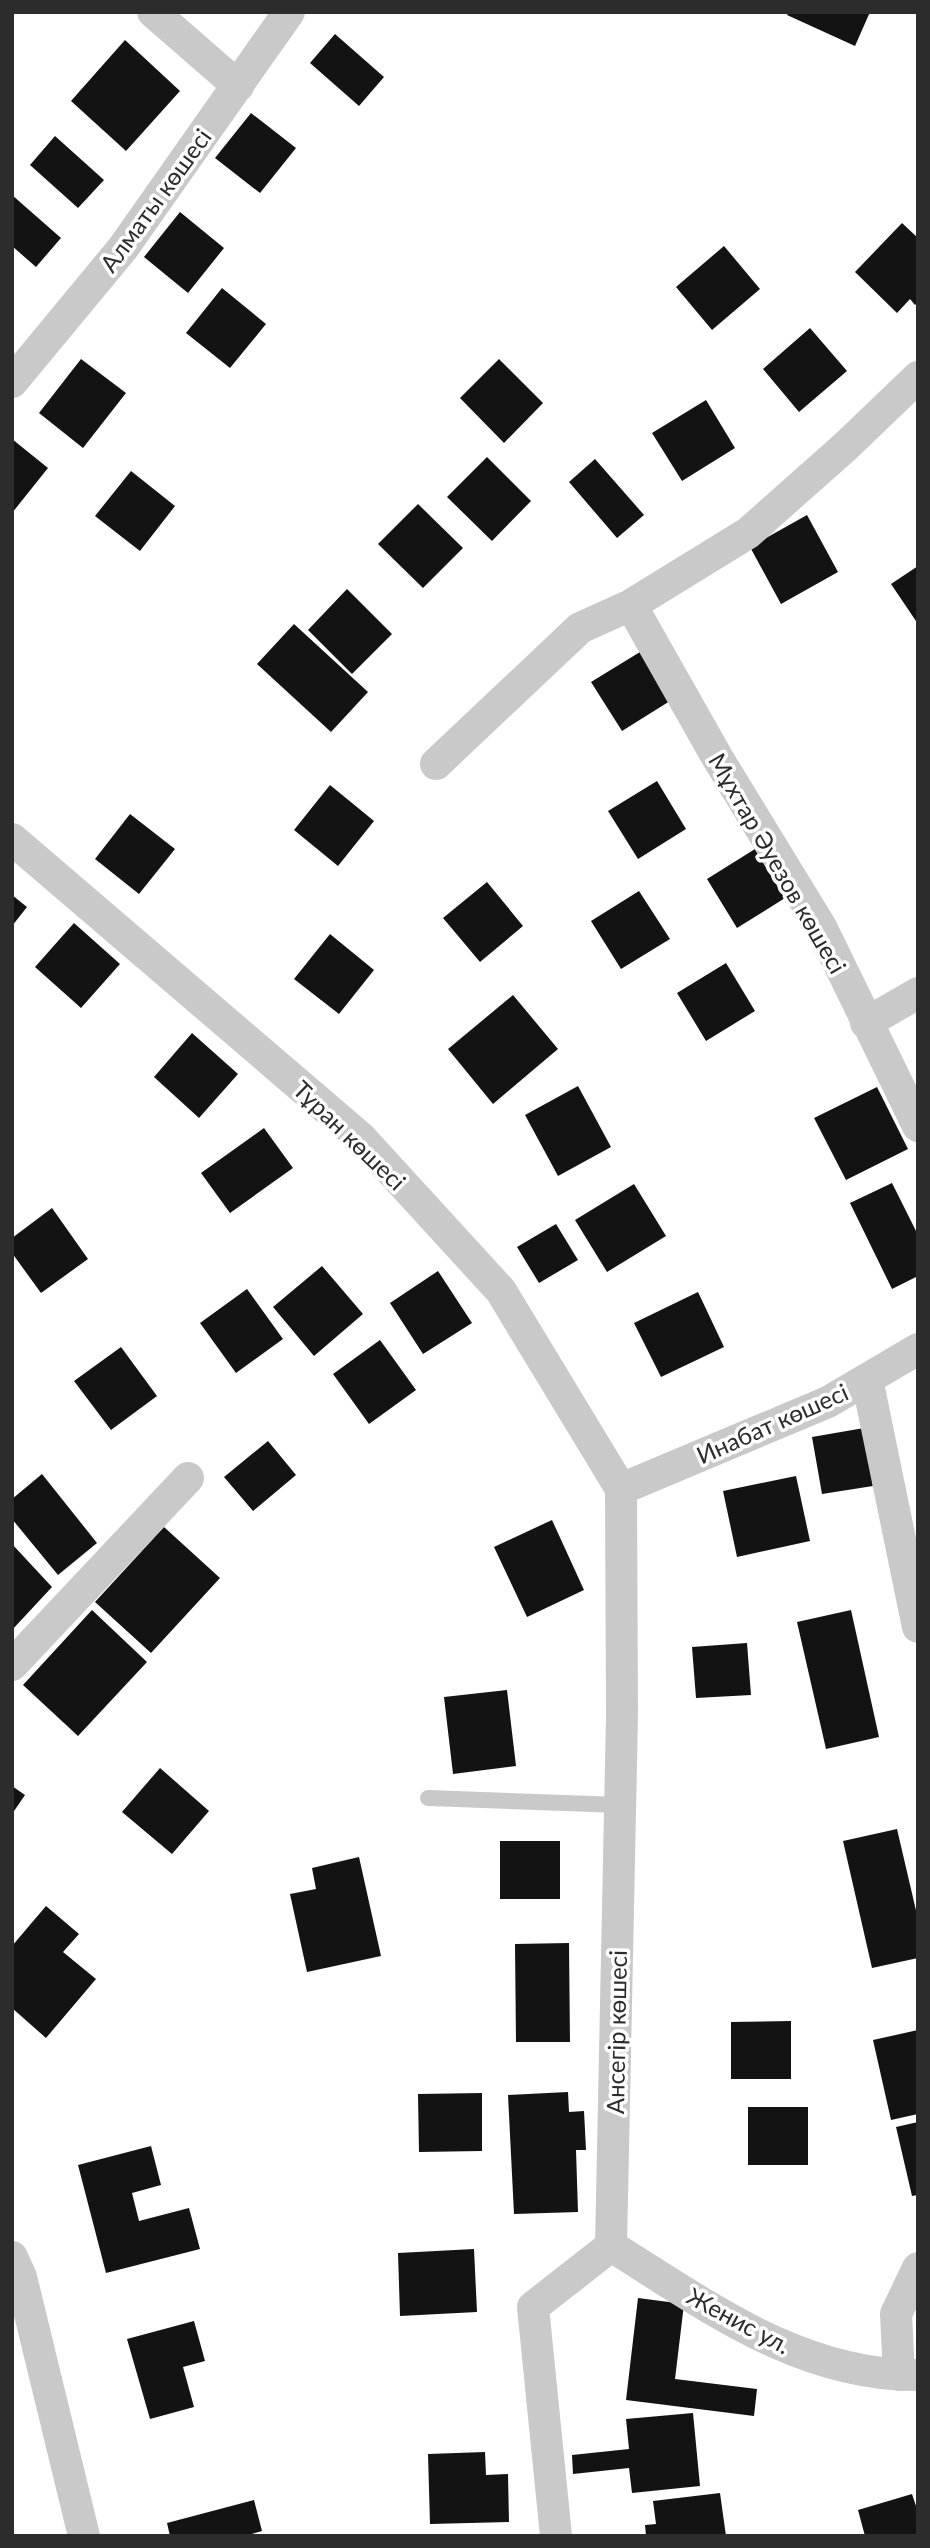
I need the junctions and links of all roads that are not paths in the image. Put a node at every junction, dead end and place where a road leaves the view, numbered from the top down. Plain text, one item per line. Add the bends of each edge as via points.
1 (153, 12) edge
2 (289, 12) edge
3 (239, 86) junction
4 (918, 377) edge
5 (12, 382) edge
6 (631, 605) junction
7 (436, 764) dead end
8 (12, 839) edge
9 (918, 993) edge
10 (866, 1023) junction
11 (918, 1126) edge
12 (918, 1349) edge
13 (867, 1379) junction
14 (188, 1478) dead end
15 (621, 1489) junction
16 (918, 1627) edge
17 (12, 1665) edge
18 (428, 1798) dead end
19 (620, 1805) junction
20 (611, 2246) junction
21 (12, 2257) edge
22 (918, 2268) edge
23 (909, 2375) edge
24 (84, 2536) edge
25 (556, 2536) edge

1 - 3 street
2 - 3 street, Алматы көшесі
3 - 5 street, Алматы көшесі via 123,248
4 - 6 street via 748,533
6 - 7 street via 580,628
6 - 10 street, Мұхтар Әуезов көшесі via 821,928
8 - 15 street, Тұран көшесі via 361,1138 501,1291
9 - 10 street
10 - 11 street, Мұхтар Әуезов көшесі
12 - 13 street, Инабат көшесі
13 - 15 street, Инабат көшесі via 828,1402
13 - 16 street
14 - 17 street
15 - 19 street, Ансегір көшесі
18 - 19 lane
19 - 20 street, Ансегір көшесі
20 - 23 street, Женис ул. via 748,2331 822,2362
20 - 25 street via 533,2307
21 - 24 street via 21,2277
22 - 23 street via 896,2314

